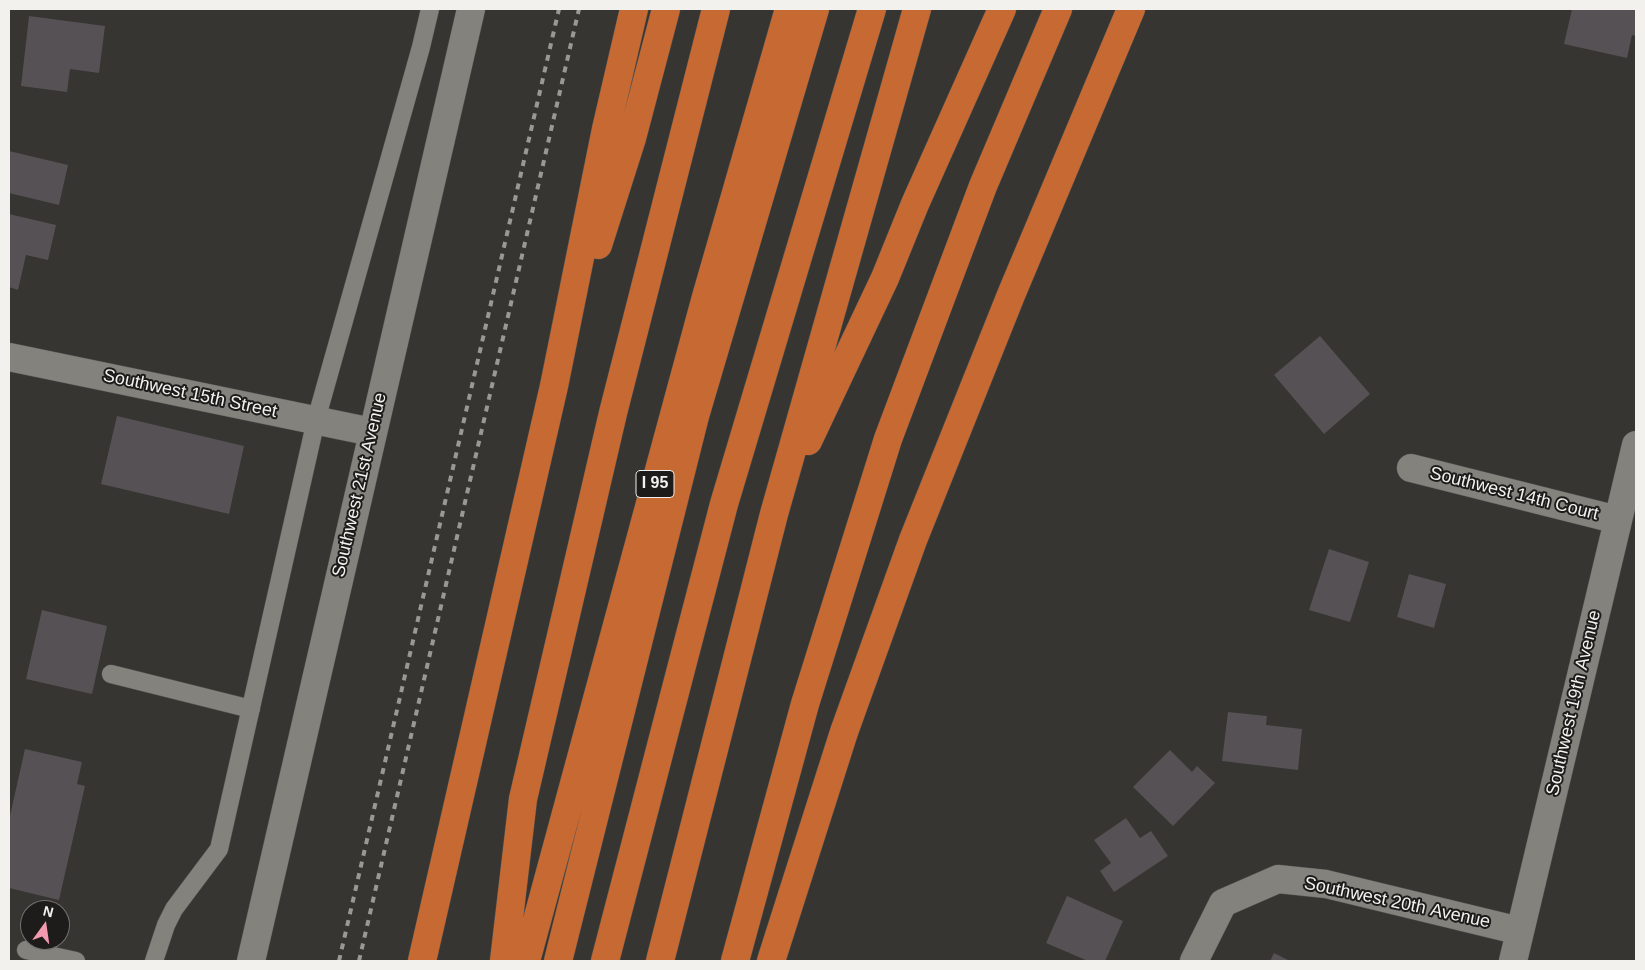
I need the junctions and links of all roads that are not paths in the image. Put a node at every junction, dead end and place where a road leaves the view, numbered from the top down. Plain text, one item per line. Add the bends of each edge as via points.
1 (430, 9) edge
2 (471, 9) edge
3 (634, 9) edge
4 (666, 9) edge
5 (716, 9) edge
6 (789, 9) edge
7 (814, 9) edge
8 (872, 9) edge
9 (917, 9) edge
10 (1002, 9) edge
11 (1058, 9) edge
12 (1131, 9) edge
13 (9, 357) edge
14 (554, 386) junction
15 (316, 420) junction
16 (372, 432) junction
17 (1636, 445) edge
18 (1411, 468) dead end
19 (774, 514) junction
20 (1618, 520) junction
21 (111, 674) dead end
22 (251, 710) junction
23 (1520, 930) junction
24 (26, 950) dead end
25 (76, 961) edge
26 (154, 961) edge
27 (251, 961) edge
28 (422, 961) edge
29 (504, 961) edge
30 (526, 961) edge
31 (558, 961) edge
32 (605, 961) edge
33 (660, 961) edge
34 (735, 961) edge
35 (771, 961) edge
36 (1194, 961) edge
37 (1513, 961) edge

1 - 15 lane
2 - 16 street, Southwest 21st Avenue
3 - 14 highway
4 - 14 highway via 632,138
5 - 29 highway via 613,413 523,799
6 - 30 highway, I 95 via 706,297
7 - 31 highway via 695,416
8 - 32 highway via 724,504
9 - 19 highway
10 - 19 highway via 885,278
11 - 34 highway via 983,186 888,439 802,713
12 - 35 highway via 910,549 844,732
13 - 15 street, Southwest 15th Street
14 - 28 highway
15 - 16 street, Southwest 15th Street
15 - 22 lane
16 - 27 street, Southwest 21st Avenue
17 - 20 street, Southwest 19th Avenue
18 - 20 street, Southwest 14th Court
19 - 33 highway
20 - 23 street, Southwest 19th Avenue
21 - 22 lane
22 - 26 lane via 218,849 174,909
23 - 36 street, Southwest 20th Avenue via 1326,884 1278,879 1223,903
23 - 37 street, Southwest 19th Avenue
24 - 25 lane

